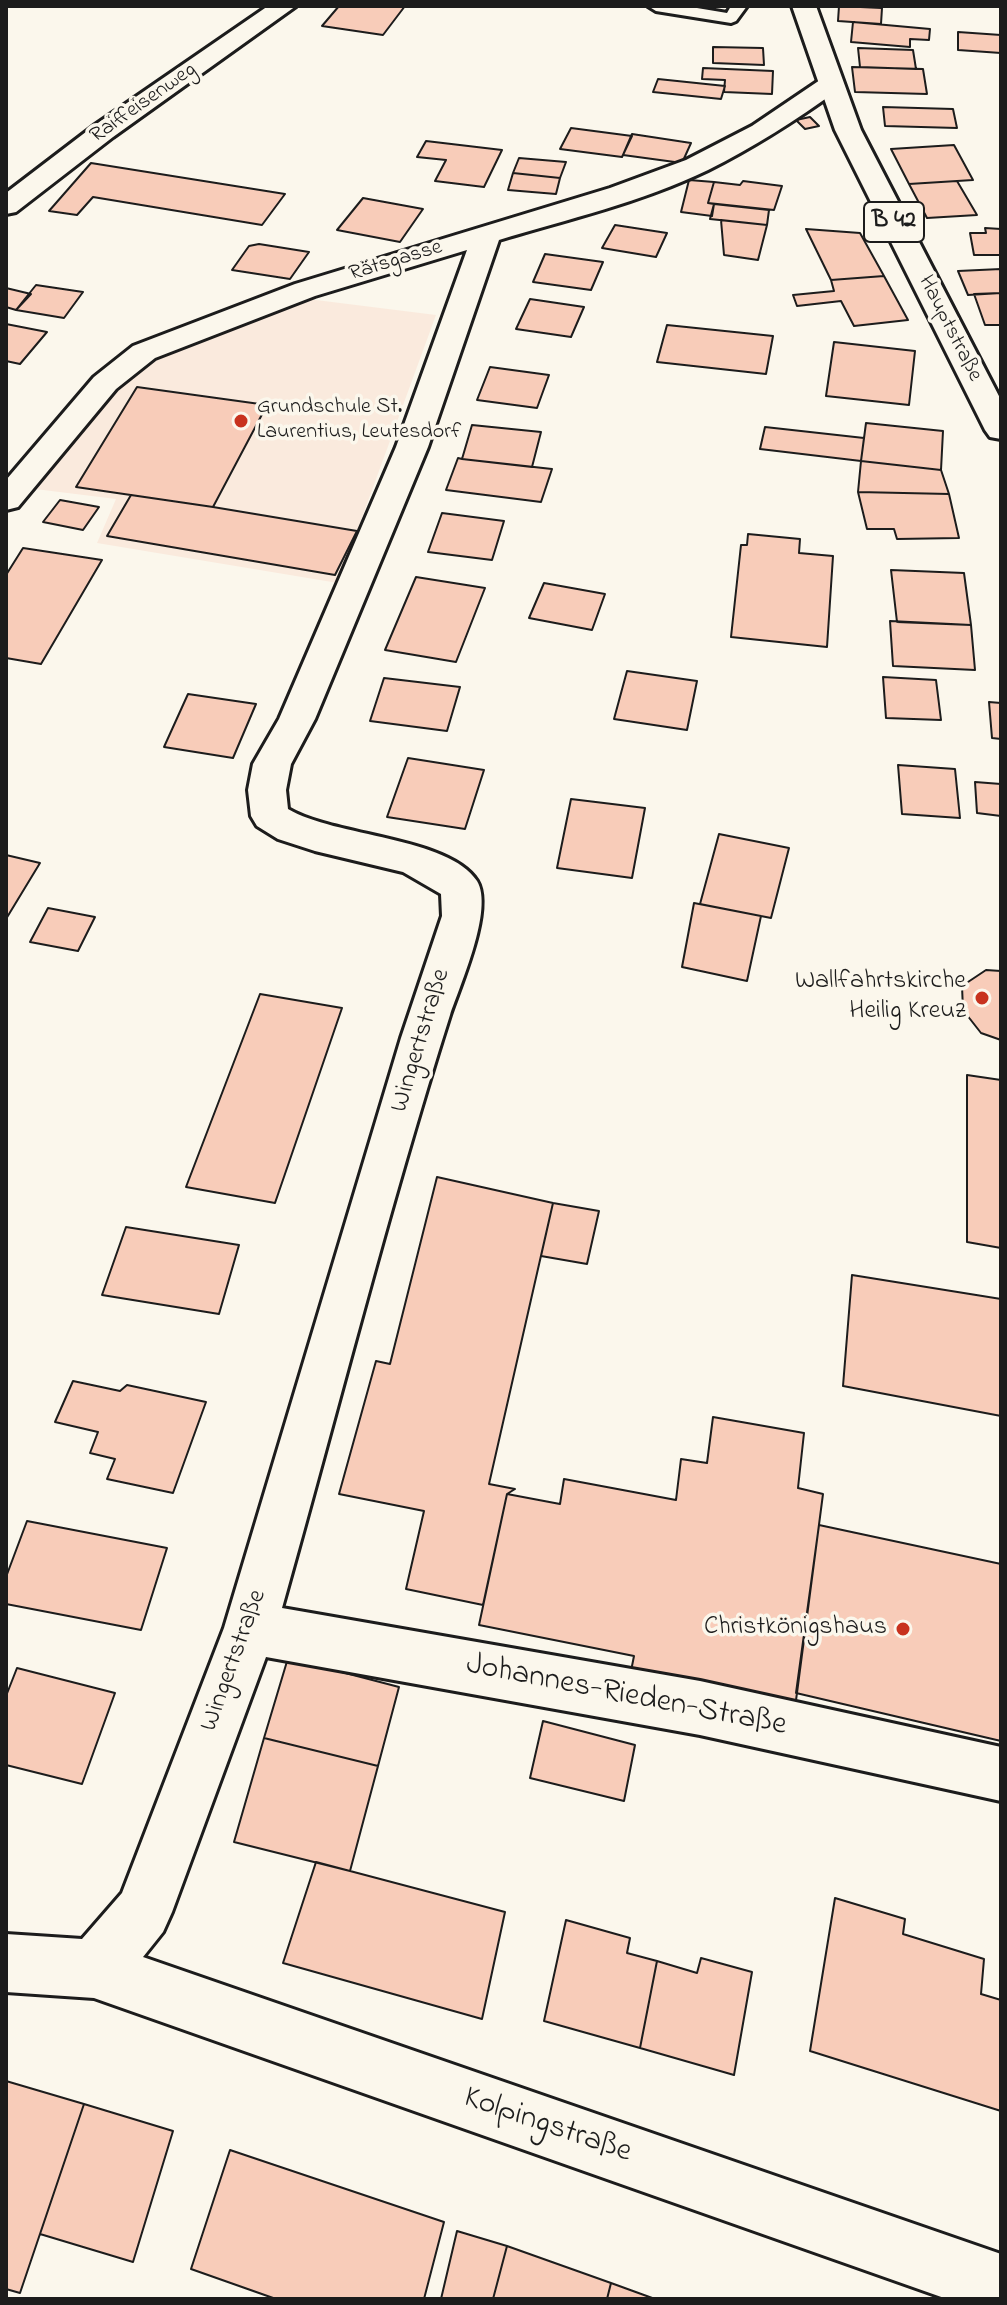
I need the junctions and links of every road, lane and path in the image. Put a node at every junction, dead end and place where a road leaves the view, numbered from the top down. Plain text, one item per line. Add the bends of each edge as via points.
1 (284, 6) edge
2 (656, 6) edge
3 (739, 6) edge
4 (804, 6) edge
5 (829, 85) junction
6 (6, 206) edge
7 (486, 236) junction
8 (1001, 430) edge
9 (6, 500) edge
10 (250, 1628) junction
11 (1001, 1774) edge
12 (6, 1963) edge
13 (94, 1969) junction
14 (1001, 2286) edge

1 - 6 street, Raiffeisenweg
2 - 3 lane via 731,18
4 - 5 street, Hauptstraße / B 42
5 - 7 street, Rätsgasse via 761,132 695,166
5 - 8 street, Hauptstraße / B 42
7 - 9 street, Rätsgasse via 305,290 144,352 105,383
7 - 10 street, Wingertstraße via 412,447 297,719 272,764 267,790 270,816 285,828 382,850 443,871 461,888 462,916
10 - 11 street, Johannes-Rieden-Straße via 700,1708
10 - 13 street, Wingertstraße via 143,1912
12 - 13 street, Kolpingstraße
13 - 14 street, Kolpingstraße

